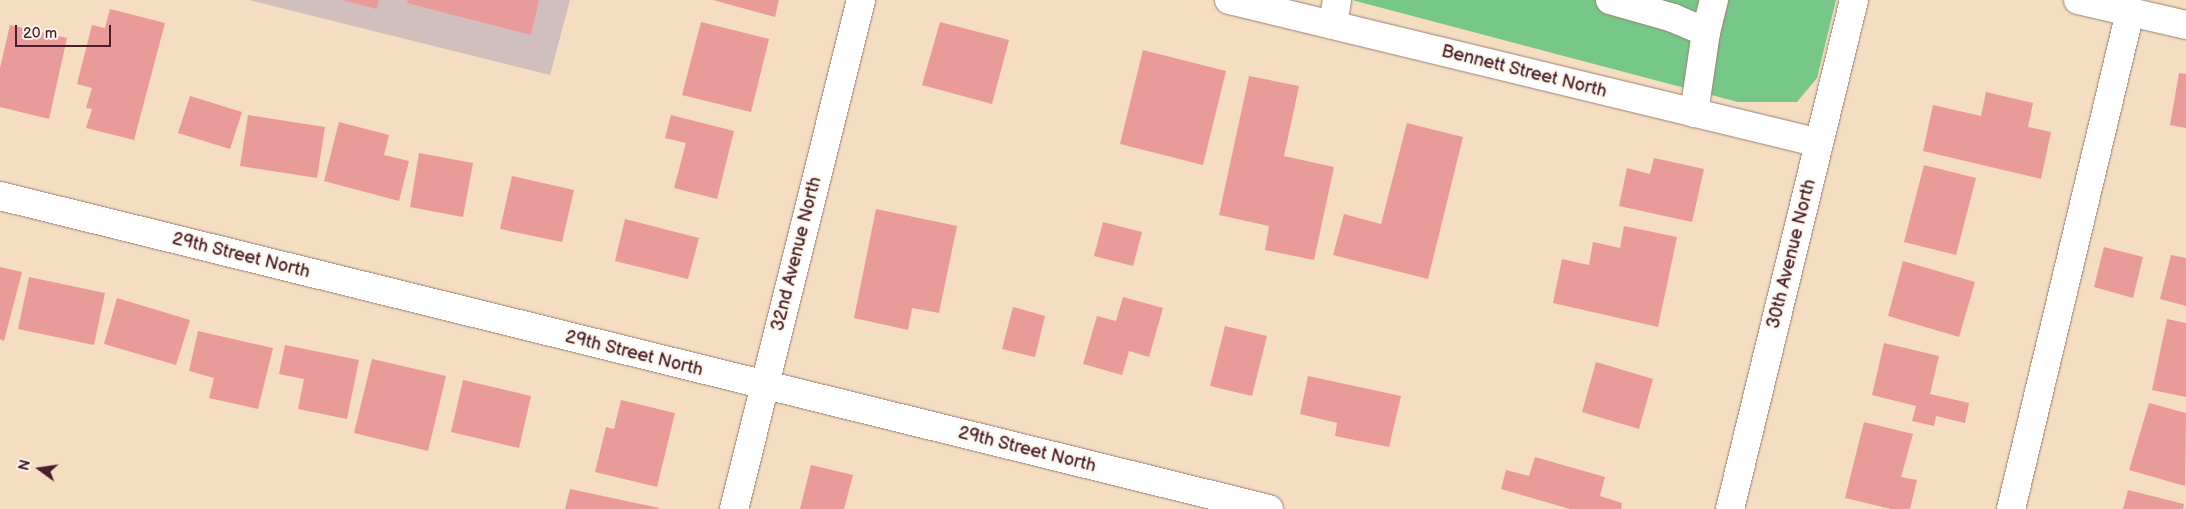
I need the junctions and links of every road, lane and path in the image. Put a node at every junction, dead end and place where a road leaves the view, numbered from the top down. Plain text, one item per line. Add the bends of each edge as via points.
1 (861, 0) edge
2 (1229, 0) edge
3 (1610, 0) edge
4 (1714, 0) edge
5 (1854, 0) edge
6 (2078, 0) edge
7 (1335, 12) edge
8 (2130, 12) junction
9 (2186, 25) edge
10 (1706, 32) junction
11 (1694, 113) junction
12 (1819, 143) junction
13 (0, 196) edge
14 (764, 386) junction
15 (734, 509) edge
16 (1269, 509) edge
17 (1730, 509) edge
18 (2011, 509) edge

1 - 14 street, 32nd Avenue North
2 - 7 street, Bennett Street North
3 - 10 street via 1673,18
4 - 10 street
5 - 12 street, 30th Avenue North
6 - 8 street
7 - 11 street, Bennett Street North
8 - 9 street
8 - 18 street
10 - 11 street
11 - 12 street, Bennett Street North
12 - 17 street, 30th Avenue North
13 - 14 street, 29th Street North
14 - 15 street, 32nd Avenue North
14 - 16 street, 29th Street North

